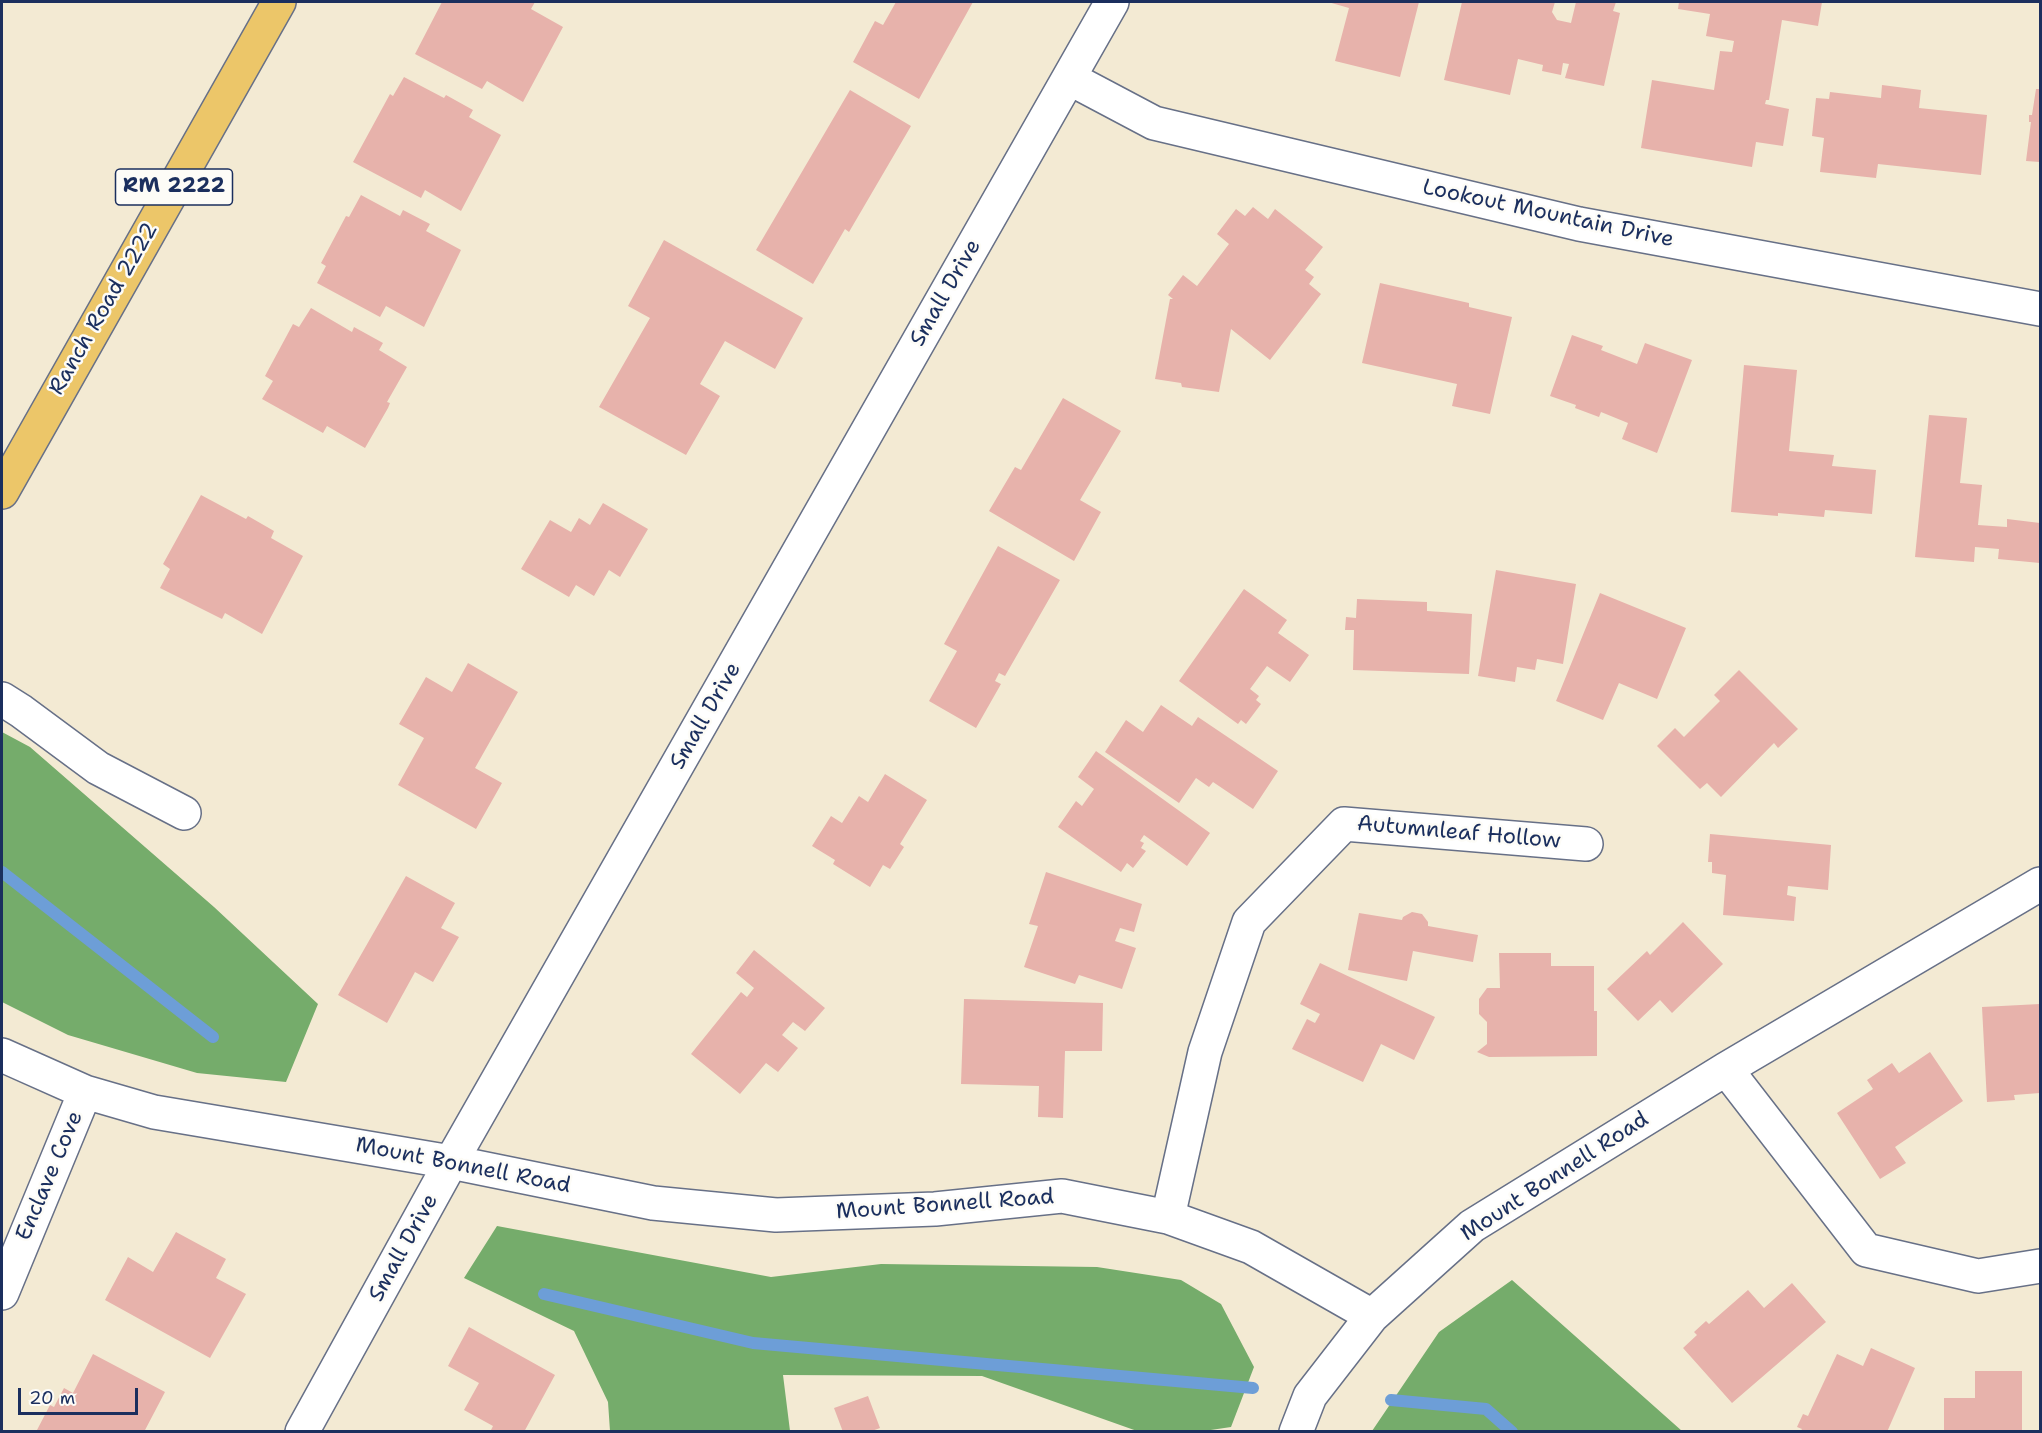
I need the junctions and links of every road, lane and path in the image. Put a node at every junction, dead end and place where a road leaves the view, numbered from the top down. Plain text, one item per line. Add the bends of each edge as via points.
1 (279, 2) edge
2 (1112, 2) edge
3 (1069, 78) junction
4 (2040, 309) edge
5 (2, 492) edge
6 (2, 699) edge
7 (184, 813) dead end
8 (1586, 844) dead end
9 (2040, 884) edge
10 (2, 1055) edge
11 (1726, 1069) junction
12 (85, 1092) junction
13 (451, 1162) junction
14 (1168, 1217) junction
15 (2040, 1266) edge
16 (2, 1293) edge
17 (1372, 1316) junction
18 (302, 1431) edge
19 (1296, 1431) edge

1 - 5 main road, Ranch Road 2222 / RM 2222
2 - 3 street, Small Drive
3 - 4 street, Lookout Mountain Drive via 1154,123 1200,134 1579,224
3 - 13 street, Small Drive
6 - 7 street via 98,768
8 - 14 street, Autumnleaf Hollow via 1344,824 1249,922 1205,1052
9 - 11 street, Mount Bonnell Road
10 - 12 street, Mount Bonnell Road
11 - 15 street via 1866,1250 1978,1276
11 - 17 street, Mount Bonnell Road via 1472,1226
12 - 13 street, Mount Bonnell Road via 154,1112
12 - 16 street, Enclave Cove
13 - 14 street, Mount Bonnell Road via 653,1203 776,1215 935,1209 1062,1197
13 - 18 street, Small Drive
14 - 17 street, Mount Bonnell Road via 1251,1247
17 - 19 street via 1310,1396

